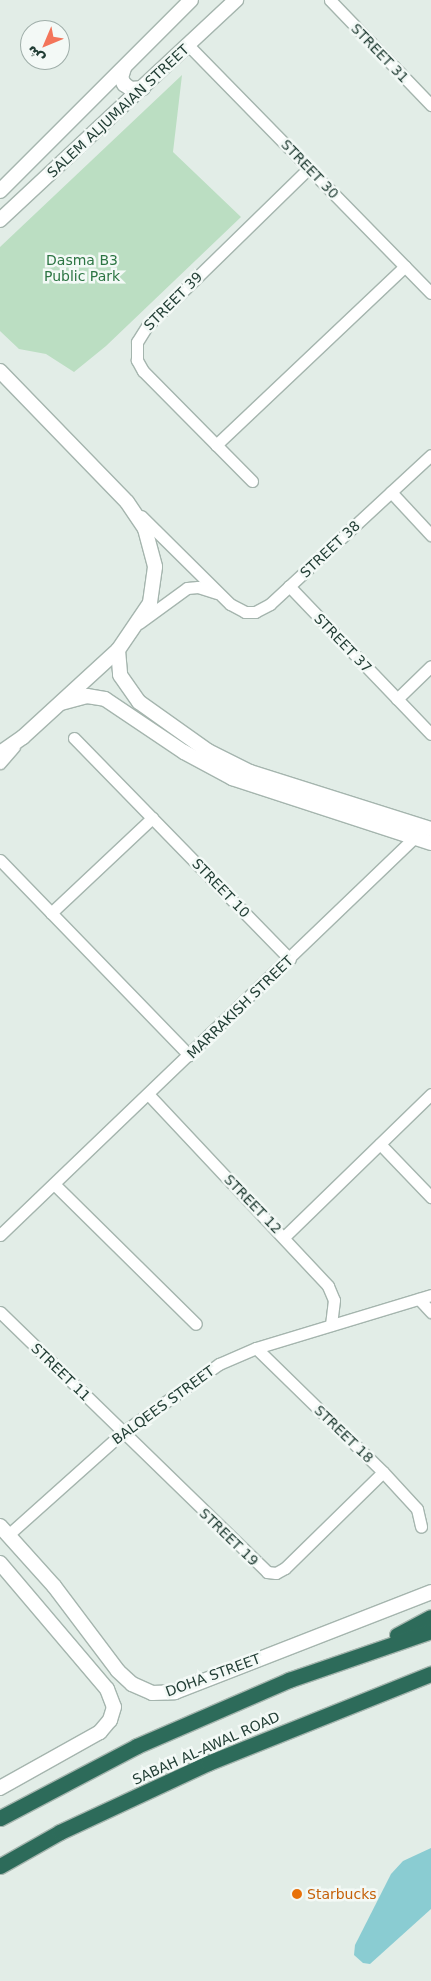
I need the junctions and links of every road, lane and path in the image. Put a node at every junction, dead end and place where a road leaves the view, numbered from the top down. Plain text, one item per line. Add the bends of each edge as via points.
1 (191, 0) edge
2 (236, 0) edge
3 (330, 0) edge
4 (188, 46) junction
5 (124, 68) junction
6 (142, 88) junction
7 (431, 105) edge
8 (309, 168) junction
9 (0, 191) edge
10 (0, 220) edge
11 (405, 266) junction
12 (431, 293) edge
13 (0, 370) edge
14 (216, 445) junction
15 (431, 455) edge
16 (252, 482) dead end
17 (391, 492) junction
18 (127, 502) junction
19 (431, 535) edge
20 (290, 586) junction
21 (222, 596) junction
22 (137, 625) junction
23 (118, 650) junction
24 (431, 666) edge
25 (398, 699) junction
26 (58, 704) junction
27 (431, 734) edge
28 (23, 737) junction
29 (74, 738) dead end
30 (0, 753) edge
31 (0, 763) edge
32 (152, 818) junction
33 (423, 831) edge
34 (431, 843) edge
35 (0, 860) edge
36 (51, 913) junction
37 (290, 959) junction
38 (189, 1055) junction
39 (148, 1094) junction
40 (431, 1094) edge
41 (380, 1144) junction
42 (54, 1184) junction
43 (431, 1197) edge
44 (0, 1235) edge
45 (284, 1237) junction
46 (431, 1296) edge
47 (419, 1299) junction
48 (0, 1312) edge
49 (431, 1312) edge
50 (196, 1324) dead end
51 (331, 1325) junction
52 (256, 1348) junction
53 (123, 1432) junction
54 (383, 1472) junction
55 (421, 1527) dead end
56 (4, 1531) edge
57 (0, 1563) edge
58 (431, 1592) edge
59 (68, 1605) junction
60 (46, 1614) junction
61 (431, 1617) edge
62 (431, 1631) edge
63 (371, 1649) junction
64 (431, 1674) edge
65 (431, 1682) edge
66 (391, 1688) junction
67 (0, 1788) edge
68 (0, 1818) edge
69 (0, 1866) edge

1 - 5 street, SALEM ALJUMAIAN STREET
2 - 4 street, SALEM ALJUMAIAN STREET
3 - 7 street, STREET 31
4 - 6 street, SALEM ALJUMAIAN STREET
4 - 8 street, STREET 30
5 - 6 street via 121,78 127,88
5 - 9 street, SALEM ALJUMAIAN STREET
6 - 10 street, SALEM ALJUMAIAN STREET
8 - 11 street, STREET 30
8 - 14 street, STREET 39 via 147,326 137,342 137,360 143,371
11 - 12 street, STREET 30
11 - 14 street
13 - 18 street
14 - 16 street, STREET 39
15 - 17 street, STREET 38
17 - 19 street
17 - 20 street, STREET 38
18 - 21 street, STREET 38
18 - 22 street via 145,529 155,567 152,596
20 - 21 street, STREET 38 via 270,604 255,612 237,609
20 - 25 street, STREET 37
21 - 22 street, STREET 38 via 198,587 187,588
22 - 23 street
23 - 26 street
23 - 33 street via 118,670 131,694 149,711 208,751 250,772
24 - 25 street
25 - 27 street, STREET 37
26 - 28 street
26 - 33 street via 86,696 105,699 184,752 232,778
28 - 30 street
28 - 31 street
29 - 32 street, STREET 10
32 - 36 street
32 - 37 street, STREET 10
33 - 34 street
33 - 37 street, MARRAKISH STREET
35 - 36 street
36 - 38 street
37 - 38 street, MARRAKISH STREET
38 - 39 street, MARRAKISH STREET
39 - 42 street, MARRAKISH STREET
39 - 45 street, STREET 12
40 - 41 street
41 - 43 street
41 - 45 street
42 - 44 street, MARRAKISH STREET
42 - 50 street
45 - 51 street, STREET 12 via 330,1289 334,1308
46 - 47 street, BALQEES STREET
47 - 49 street
47 - 51 street, BALQEES STREET
48 - 53 street, STREET 11
51 - 52 street, BALQEES STREET
52 - 53 street, BALQEES STREET via 198,1377
52 - 54 street, STREET 18
53 - 54 street, STREET 19 via 267,1572 276,1573 285,1568
53 - 56 street, BALQEES STREET
54 - 55 street, STREET 18 via 419,1512
56 - 59 street, DOHA STREET
57 - 60 street
58 - 59 street, DOHA STREET via 175,1692 159,1694 138,1687 122,1676
59 - 60 street via 64,1617 51,1618
60 - 67 street via 107,1689 113,1711 100,1732
61 - 63 highway
62 - 63 highway, SABAH AL-AWAL ROAD
63 - 68 highway, SABAH AL-AWAL ROAD via 288,1680 136,1746
64 - 66 highway, SABAH AL-AWAL ROAD
65 - 66 highway
66 - 69 highway, SABAH AL-AWAL ROAD via 208,1763 60,1832

